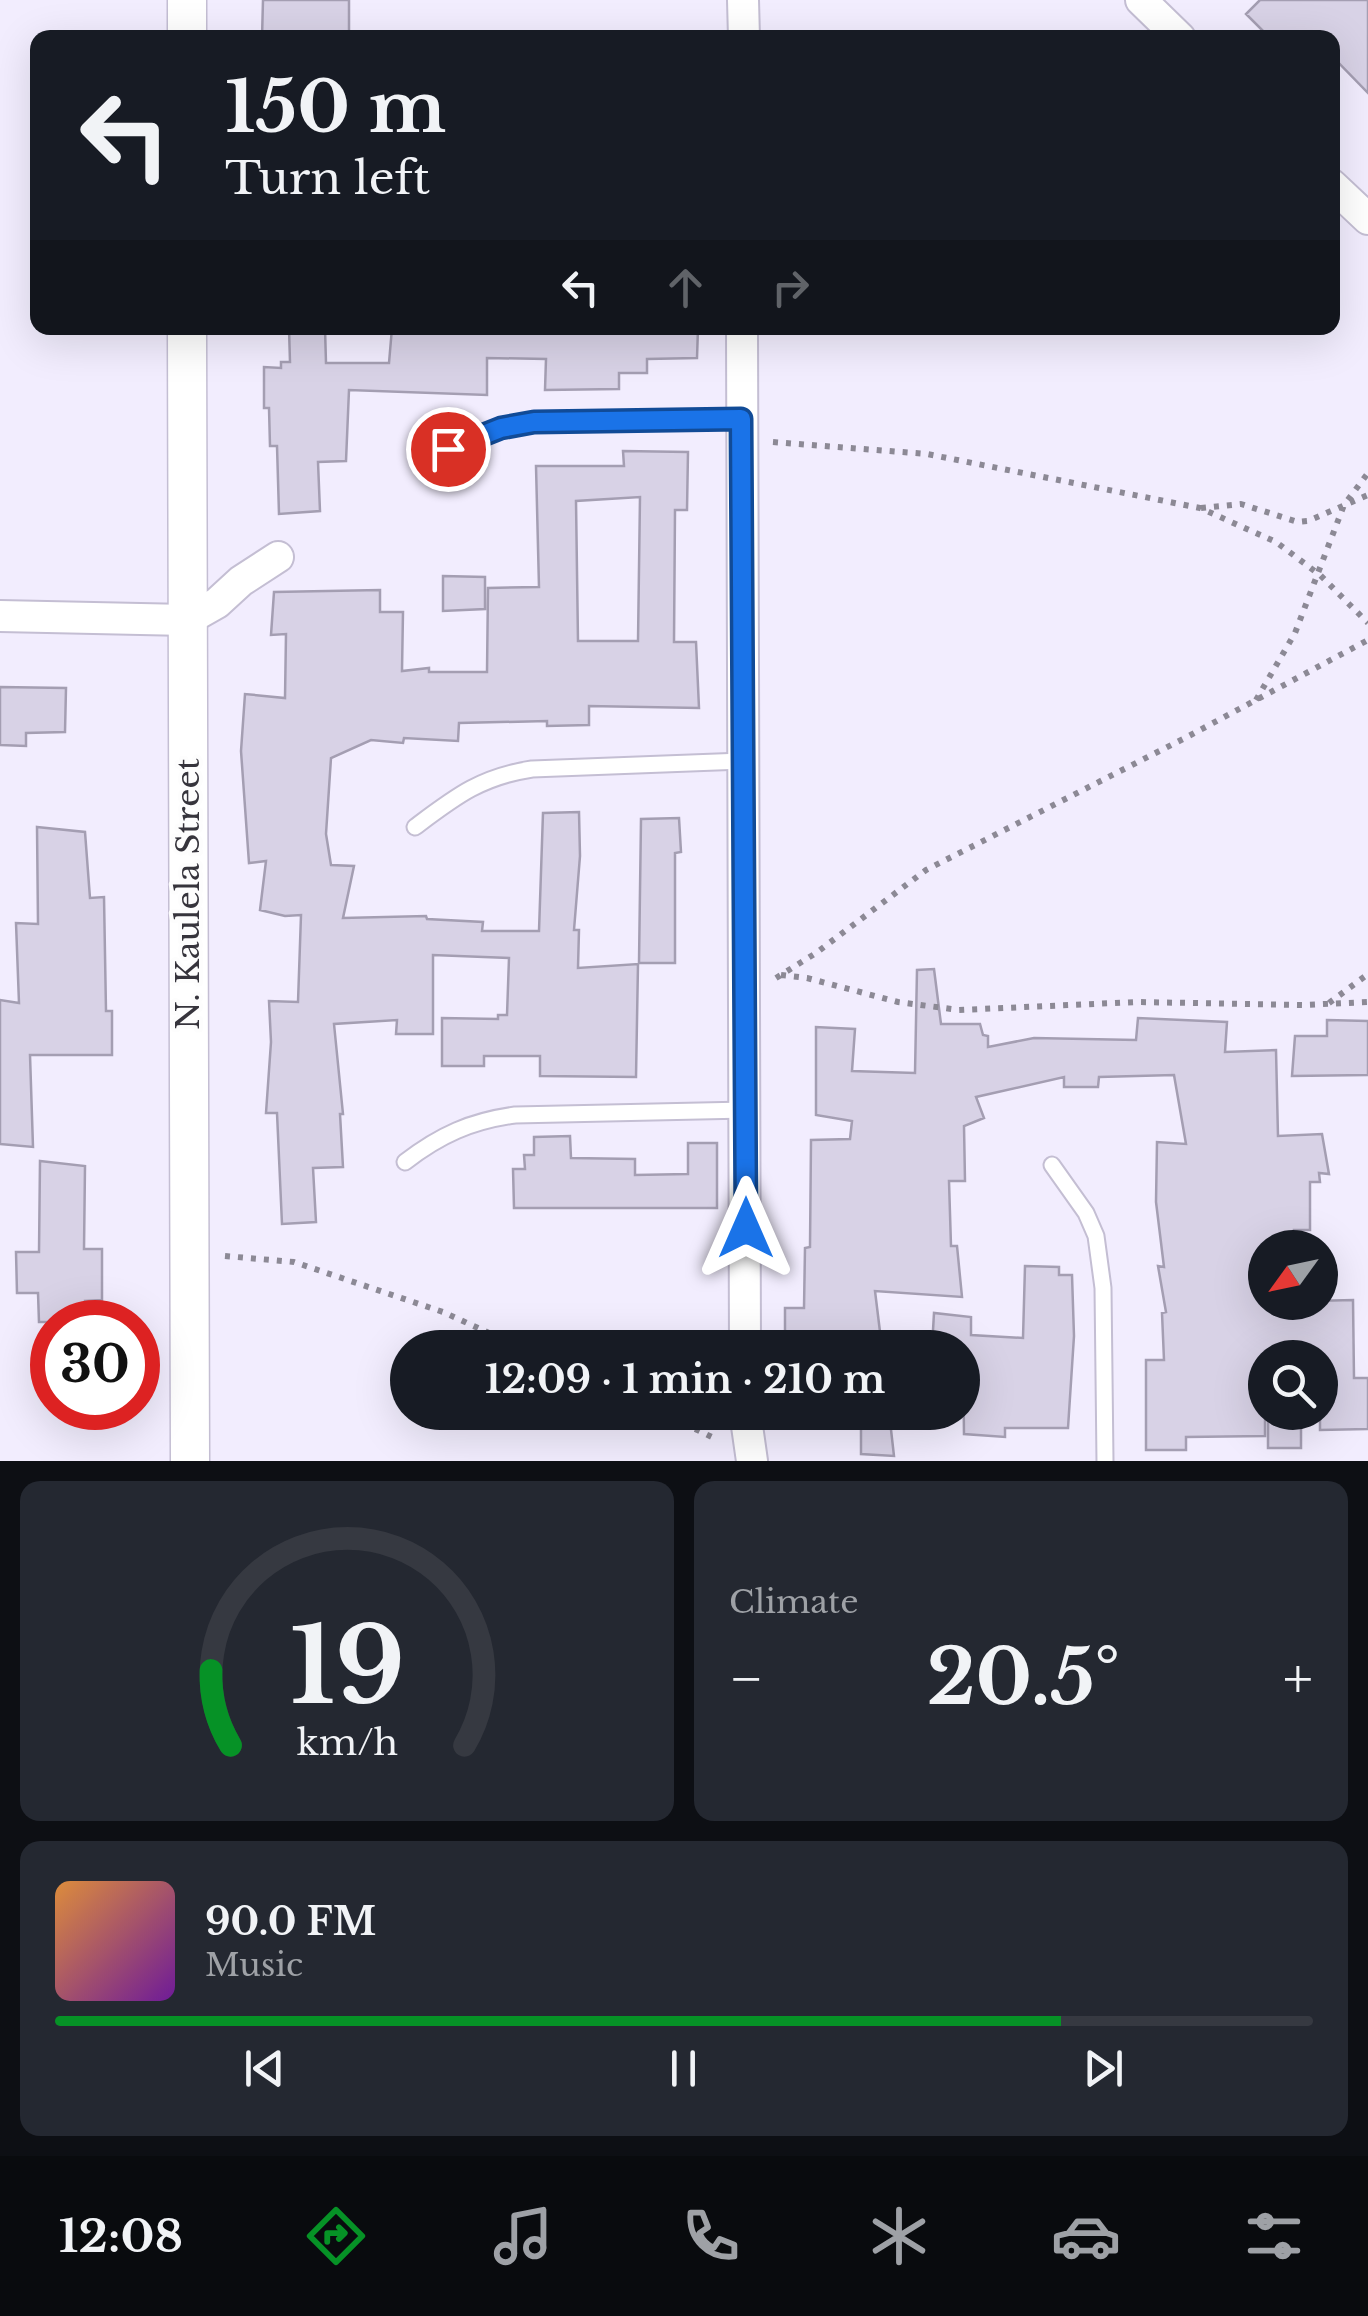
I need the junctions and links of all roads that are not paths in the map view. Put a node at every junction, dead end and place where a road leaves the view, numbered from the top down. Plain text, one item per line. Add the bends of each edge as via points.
1 (188, 0) edge
2 (743, 0) edge
3 (1141, 0) edge
4 (187, 30) edge
5 (744, 30) edge
6 (1172, 30) edge
7 (1340, 193) edge
8 (1368, 220) edge
9 (187, 335) edge
10 (742, 335) edge
11 (741, 429) junction
12 (420, 464) dead end
13 (278, 557) dead end
14 (0, 616) edge
15 (187, 620) junction
16 (742, 761) junction
17 (415, 827) dead end
18 (746, 1110) junction
19 (405, 1162) dead end
20 (1052, 1165) dead end
21 (746, 1330) edge
22 (747, 1430) edge
23 (750, 1458) edge
24 (190, 1461) edge
25 (1105, 1461) edge

1 - 4 street
2 - 5 street
3 - 6 street
7 - 8 street
9 - 15 street, N. Kaulela Street
10 - 11 street
11 - 12 lane via 534,422 476,436
11 - 16 street
13 - 15 street
14 - 15 street
15 - 24 street, N. Kaulela Street
16 - 17 lane via 500,774
16 - 18 street
18 - 19 lane via 488,1119 450,1132
18 - 21 street
20 - 25 lane via 1096,1236
22 - 23 street

